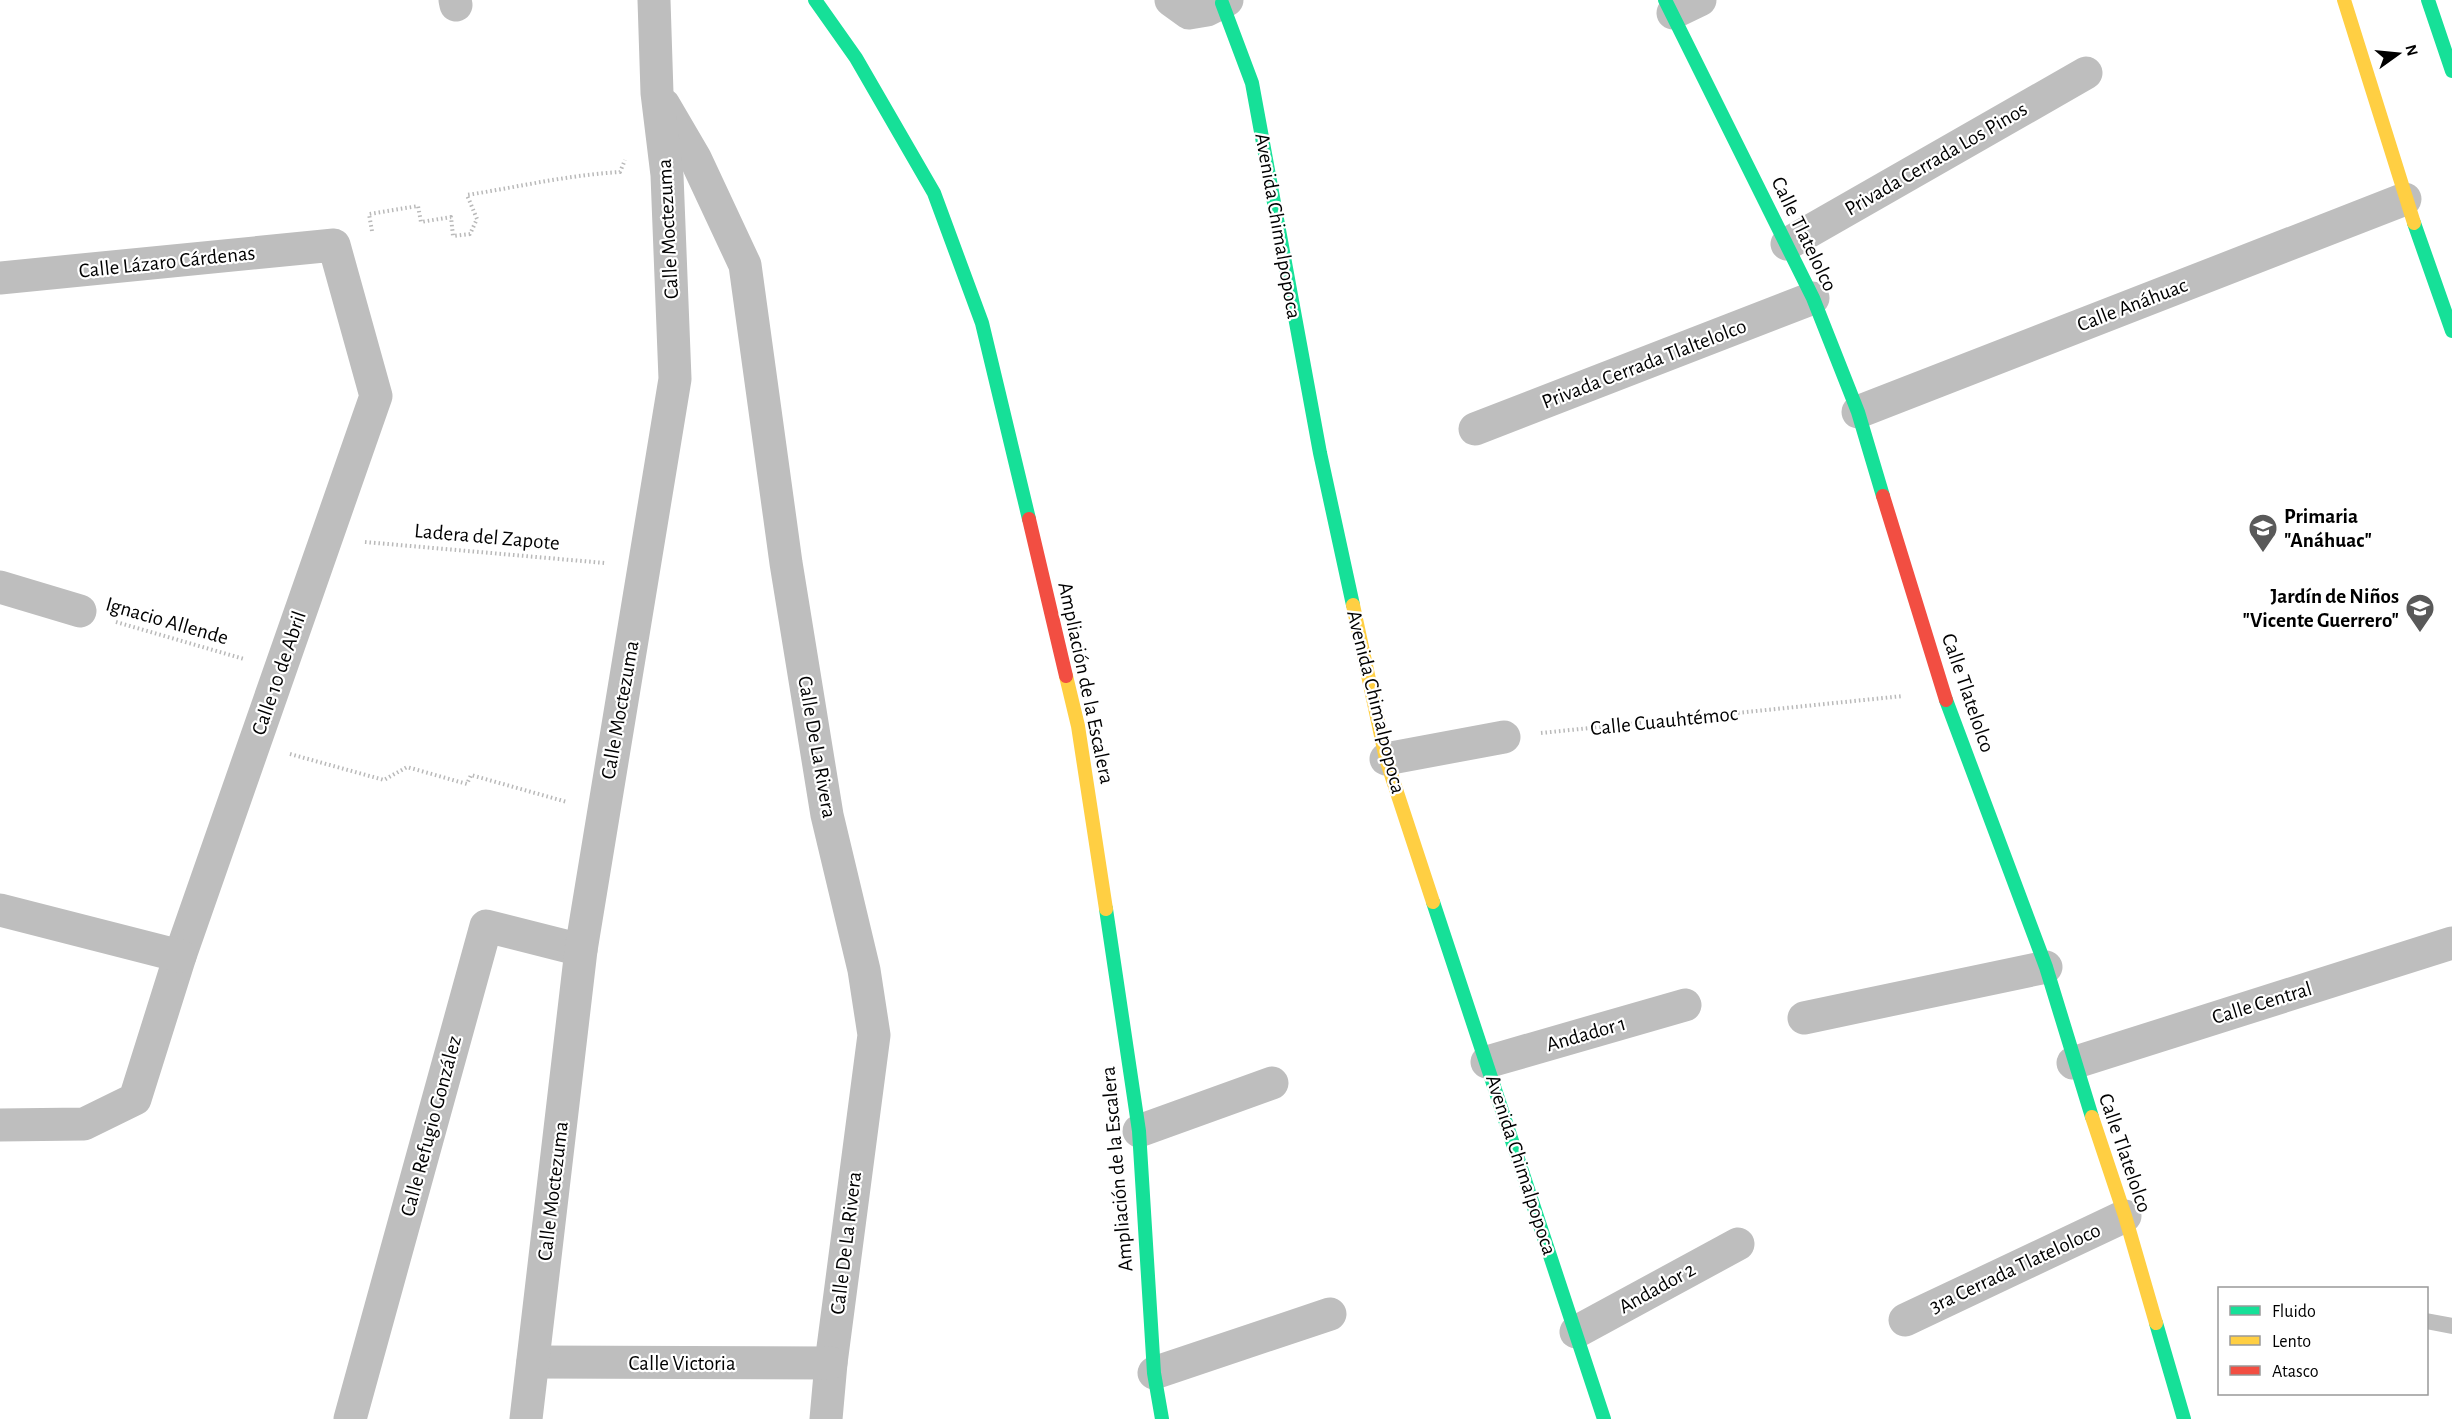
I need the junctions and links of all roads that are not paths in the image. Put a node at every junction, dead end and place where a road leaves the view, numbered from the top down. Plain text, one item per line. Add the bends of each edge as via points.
1 (654, 0) edge
2 (815, 0) edge
3 (2344, 0) edge
4 (2428, 0) edge
5 (1224, 1) edge
6 (1679, 4) edge
7 (1180, 7) edge
8 (2452, 70) edge
9 (2086, 73) dead end
10 (657, 93) junction
11 (2405, 199) junction
12 (1787, 244) junction
13 (334, 245) joint
14 (0, 278) edge
15 (1813, 298) junction
16 (2452, 331) edge
17 (1858, 412) junction
18 (1475, 429) dead end
19 (0, 586) edge
20 (80, 611) road end
21 (1504, 737) road end
22 (1386, 759) junction
23 (0, 910) edge
24 (2451, 946) edge
25 (580, 950) junction
26 (180, 956) junction
27 (2046, 967) junction
28 (1685, 1005) dead end
29 (1804, 1018) dead end
30 (1486, 1062) junction
31 (2073, 1063) junction
32 (1272, 1083) dead end
33 (0, 1125) edge
34 (1139, 1131) junction
35 (2125, 1216) junction
36 (1738, 1244) dead end
37 (1330, 1314) dead end
38 (1905, 1320) dead end
39 (2428, 1320) edge
40 (2452, 1326) edge
41 (1576, 1332) junction
42 (533, 1362) junction
43 (831, 1363) junction
44 (1154, 1373) junction
45 (350, 1419) edge
46 (526, 1419) edge
47 (826, 1419) edge
48 (1162, 1419) edge
49 (1604, 1419) edge
50 (2184, 1419) edge

1 - 10 street, Calle Moctezuma
2 - 34 street, Ampliación de la Escalera via 856,58 934,193 982,323 1078,726
3 - 11 street
4 - 8 street
5 - 7 street via 1207,10
5 - 22 street, Avenida Chimalpopoca via 1252,83 1320,453
6 - 12 street, Calle Tlatelolco
9 - 12 street, Privada Cerrada Los Pinos
10 - 25 street, Calle Moctezuma via 667,175 675,379
10 - 43 street, Calle De La Rivera via 695,158 745,265 786,563 824,792 864,970 874,1035
11 - 16 street
11 - 17 street, Calle Anáhuac
12 - 15 street, Calle Tlatelolco
13 - 14 street, Calle Lázaro Cárdenas
13 - 26 street, Calle 10 de Abril via 376,396
15 - 17 street, Calle Tlatelolco
15 - 18 street, Privada Cerrada Tlaltelolco
17 - 27 street, Calle Tlatelolco via 1942,692
19 - 20 street
21 - 22 street
22 - 30 street, Avenida Chimalpopoca
23 - 26 street
24 - 31 street, Calle Central
25 - 42 street, Calle Moctezuma
25 - 45 street, Calle Refugio González via 486,926
26 - 33 street, Calle 10 de Abril via 135,1099 84,1124
27 - 29 street
27 - 31 street, Calle Tlatelolco
28 - 30 street, Andador 1
30 - 41 street, Avenida Chimalpopoca
31 - 35 street, Calle Tlatelolco
32 - 34 street
34 - 44 street, Ampliación de la Escalera
35 - 38 street, 3ra Cerrada Tlateloloco
35 - 50 street, Calle Tlatelolco
36 - 41 street, Andador 2
37 - 44 street
39 - 40 lane
41 - 49 street, Avenida Chimalpopoca
42 - 43 street, Calle Victoria
42 - 46 street, Calle Moctezuma
43 - 47 street, Calle De La Rivera
44 - 48 street, Ampliación de la Escalera

